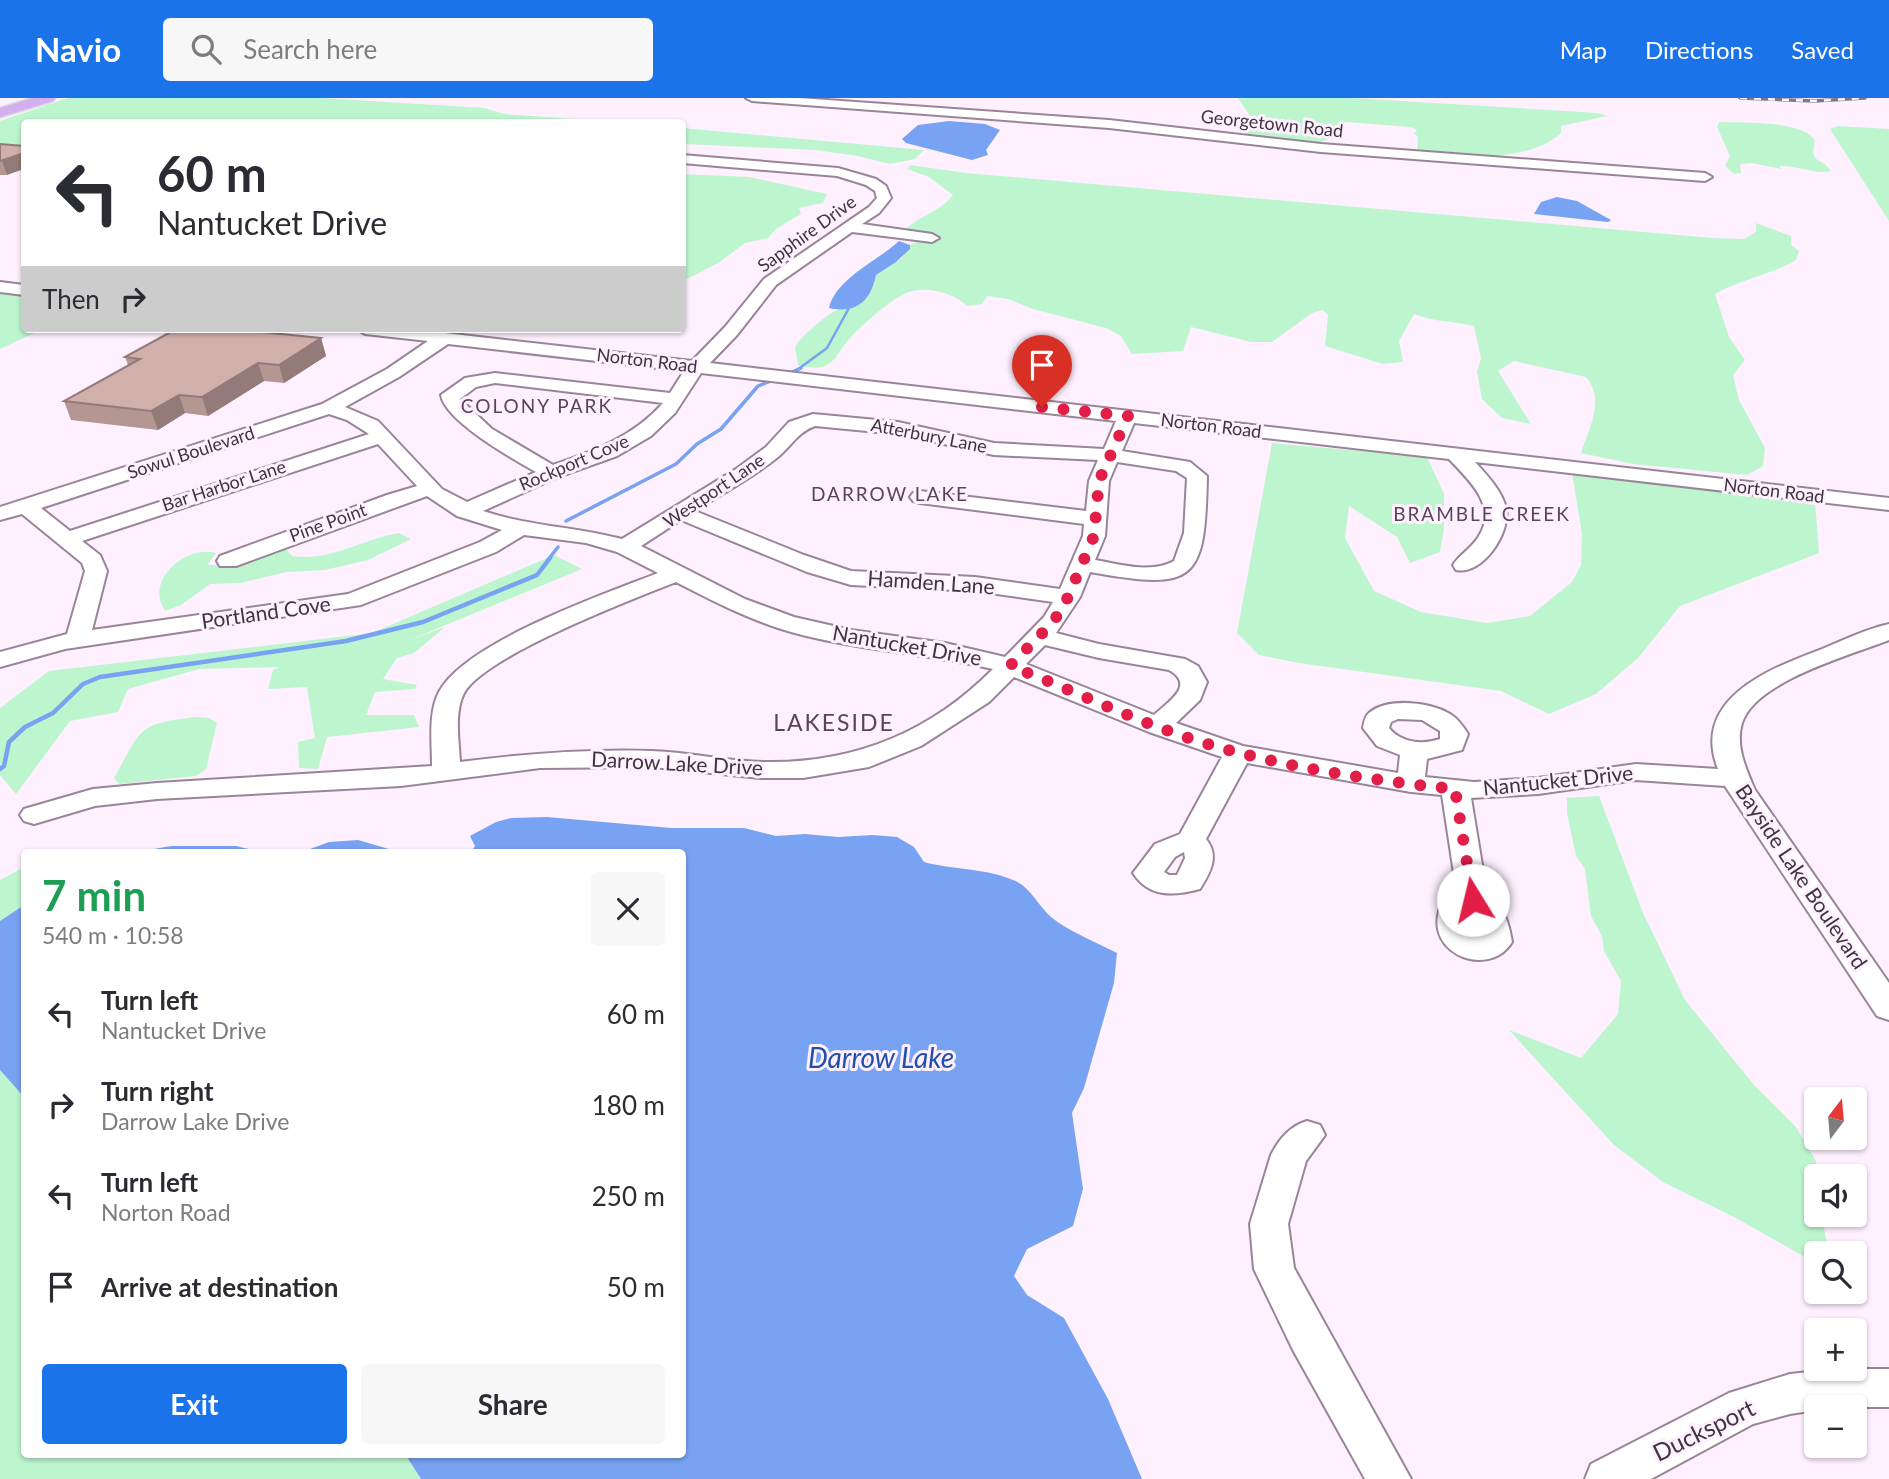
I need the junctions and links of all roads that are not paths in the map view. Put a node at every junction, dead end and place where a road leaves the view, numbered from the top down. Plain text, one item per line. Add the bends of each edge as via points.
1 (48, 98) edge
2 (752, 98) edge
3 (0, 113) edge
4 (686, 159) edge
5 (1705, 177) dead end
6 (849, 227) junction
7 (932, 238) dead end
8 (0, 287) edge
9 (21, 290) edge
10 (399, 333) edge
11 (425, 336) junction
12 (445, 338) junction
13 (696, 367) junction
14 (376, 380) junction
15 (675, 399) junction
16 (329, 408) junction
17 (1128, 416) junction
18 (835, 420) joint
19 (382, 436) junction
20 (1455, 454) junction
21 (1109, 456) junction
22 (551, 473) junction
23 (429, 489) junction
24 (920, 497) dead end
25 (1889, 504) edge
26 (26, 506) junction
27 (465, 511) junction
28 (681, 513) junction
29 (0, 514) edge
30 (1097, 519) junction
31 (520, 527) junction
32 (67, 539) junction
33 (625, 547) junction
34 (228, 561) dead end
35 (1082, 564) junction
36 (1464, 565) dead end
37 (677, 573) junction
38 (1068, 597) junction
39 (1889, 631) edge
40 (1040, 636) junction
41 (78, 639) junction
42 (0, 660) edge
43 (1010, 666) junction
44 (1158, 726) junction
45 (1414, 750) dead end
46 (1238, 753) junction
47 (446, 771) junction
48 (1735, 778) junction
49 (1412, 784) junction
50 (1455, 789) junction
51 (34, 815) dead end
52 (1191, 841) dead end
53 (1473, 900) dead end
54 (1889, 1008) edge
55 (1307, 1135) dead end
56 (1889, 1388) edge
57 (1389, 1479) edge
58 (1607, 1479) edge

1 - 3 main road
2 - 5 street, Georgetown Road via 1102,123 1321,148
4 - 6 street, Sapphire Drive via 838,172 872,181 884,194 882,201
6 - 7 street
6 - 13 street, Sapphire Drive via 770,282
8 - 9 street
10 - 11 street, Norton Road
11 - 12 street, Norton Road
11 - 14 street, Sowul Boulevard via 379,368
12 - 13 street, Norton Road
12 - 14 street, Sowul Boulevard
13 - 15 street, Rockport Cove
13 - 17 street, Norton Road
14 - 16 street, Sowul Boulevard
15 - 22 street, Rockport Cove via 629,442
15 - 22 street via 495,378 471,382 450,395 485,433
16 - 19 street, Nantucket Drive via 364,421
16 - 26 street, Sowul Boulevard
17 - 20 street, Norton Road
17 - 21 street, Darrow Lake Drive
18 - 21 street, Atterbury Lane via 921,432 994,449
18 - 28 street, Westport Lane via 796,426 761,461
19 - 23 street, Nantucket Drive
19 - 32 street, Bar Harbor Lane
20 - 25 street, Norton Road
20 - 36 street via 1491,494 1497,512 1491,539
21 - 30 street, Darrow Lake Drive via 1099,481
21 - 35 street, Atterbury Lane via 1189,469 1198,480 1195,533 1184,565 1174,571 1147,573
22 - 27 street, Rockport Cove
23 - 27 street, Nantucket Drive
23 - 34 street, Pine Point
24 - 30 street
26 - 29 street, Sowul Boulevard
26 - 32 street
27 - 31 street, Nantucket Drive
28 - 33 street, Westport Lane
28 - 38 street, Hamden Lane via 836,574 883,583 962,583
30 - 35 street, Darrow Lake Drive
31 - 33 street, Nantucket Drive
31 - 41 street, Portland Cove via 488,547 353,600
32 - 41 street via 88,555 96,571
33 - 37 street, Nantucket Drive
35 - 38 street, Darrow Lake Drive
37 - 43 street, Nantucket Drive via 737,604 787,622
37 - 47 street via 514,643 472,668 453,690 445,722
38 - 40 street, Darrow Lake Drive
39 - 48 street, Bayside Lake Boulevard via 1777,675 1747,694 1734,710 1726,733
40 - 43 street, Darrow Lake Drive
40 - 44 street via 1176,664 1189,671 1194,682 1191,695
41 - 42 street, Portland Cove
43 - 44 street, Nantucket Drive
43 - 47 street, Darrow Lake Drive via 934,729 859,761 803,770 760,770 615,758 540,760
44 - 46 street, Nantucket Drive
45 - 49 street
46 - 49 street, Nantucket Drive
46 - 52 street
47 - 51 street, Darrow Lake Drive via 401,778 157,790 93,798
48 - 50 street, Nantucket Drive via 1636,772 1524,787
48 - 54 street, Bayside Lake Boulevard
49 - 50 street, Nantucket Drive
50 - 53 street
55 - 57 street via 1289,1156 1269,1224 1274,1269
56 - 58 street, Ducksport via 1790,1394 1744,1407

